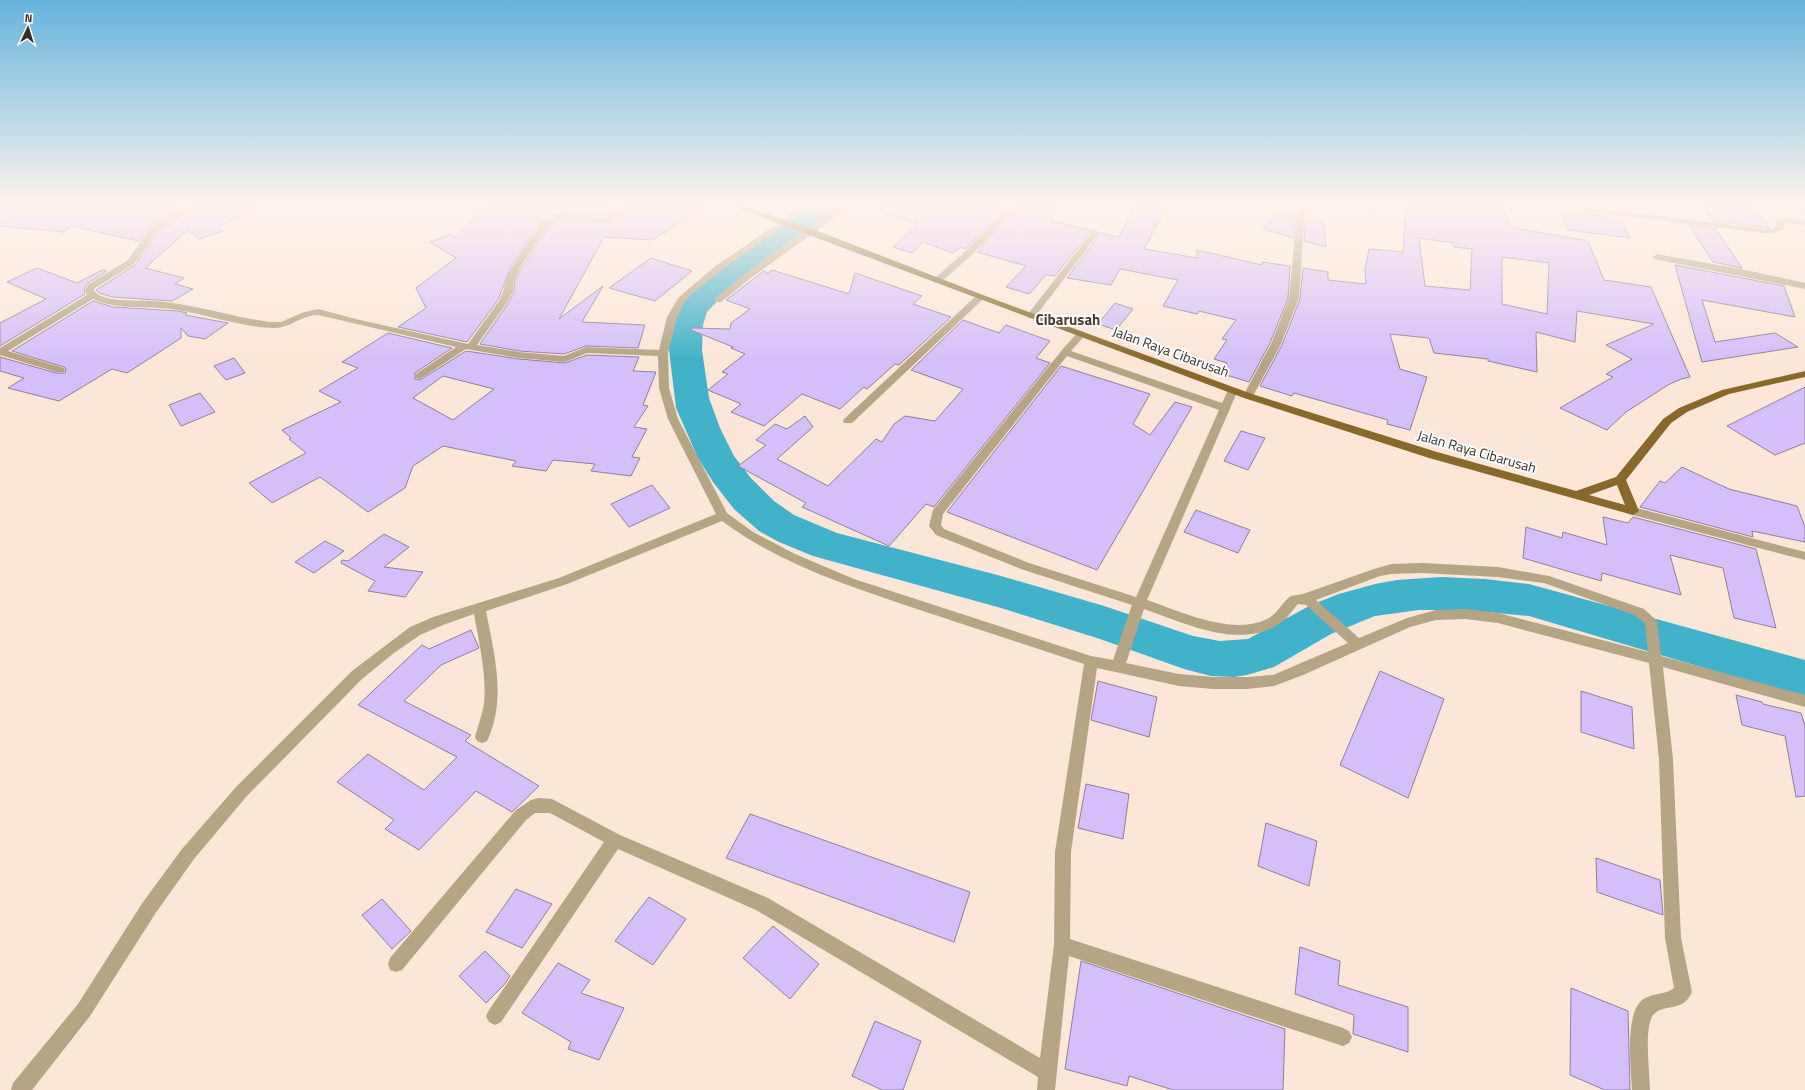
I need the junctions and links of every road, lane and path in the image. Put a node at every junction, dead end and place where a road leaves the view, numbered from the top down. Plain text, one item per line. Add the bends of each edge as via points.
1 (134, 258) edge
2 (522, 258) edge
3 (734, 258) edge
4 (771, 258) edge
5 (880, 258) edge
6 (963, 258) edge
7 (1076, 258) edge
8 (1297, 258) edge
9 (1662, 258) edge
10 (938, 280) junction
11 (1805, 286) edge
12 (92, 296) junction
13 (980, 297) junction
14 (718, 300) dead end
15 (1032, 316) junction
16 (1081, 334) junction
17 (467, 346) junction
18 (0, 352) edge
19 (1065, 352) junction
20 (663, 353) junction
21 (60, 370) dead end
22 (1805, 374) edge
23 (420, 376) dead end
24 (1233, 390) junction
25 (1248, 396) junction
26 (1225, 408) junction
27 (848, 421) dead end
28 (1620, 480) junction
29 (1577, 495) junction
30 (1633, 511) junction
31 (723, 516) junction
32 (1805, 556) edge
33 (1307, 601) junction
34 (1139, 604) junction
35 (480, 608) junction
36 (1358, 645) junction
37 (1654, 652) junction
38 (1091, 661) junction
39 (1118, 667) junction
40 (1805, 701) edge
41 (482, 737) dead end
42 (615, 840) junction
43 (1062, 945) junction
44 (396, 964) dead end
45 (494, 1016) dead end
46 (1343, 1037) dead end
47 (1046, 1072) junction
48 (20, 1090) edge
49 (1046, 1090) edge
50 (1642, 1090) edge

1 - 12 street via 90,288 88,291
2 - 17 street via 510,280 504,301
3 - 20 street via 681,300 672,316
4 - 14 street
5 - 10 main road, Jalan Raya Cibarusah
6 - 10 street
7 - 15 street
8 - 25 street via 1294,298 1276,344
9 - 11 street
10 - 13 main road, Jalan Raya Cibarusah
12 - 17 street via 116,302 184,307 272,325 280,325 311,312 318,312 359,324
12 - 18 street
13 - 15 main road, Jalan Raya Cibarusah
13 - 27 street
15 - 16 main road, Jalan Raya Cibarusah
16 - 19 street
16 - 24 main road, Jalan Raya Cibarusah
17 - 20 street via 519,355 564,359 586,350
17 - 23 street
18 - 21 street
19 - 26 street
19 - 34 street via 937,513 935,526 950,537 1025,566
20 - 31 street via 664,388 673,418
22 - 28 main road via 1726,392 1683,410 1667,421
24 - 25 main road, Jalan Raya Cibarusah
24 - 26 street
25 - 29 main road, Jalan Raya Cibarusah via 1433,455
26 - 34 street
28 - 29 main road
28 - 30 main road
29 - 30 main road, Jalan Raya Cibarusah
30 - 32 street
31 - 35 street via 564,581
31 - 38 street via 750,535 791,557 850,582
33 - 34 street via 1295,599 1282,616 1272,622 1241,630 1220,629
33 - 36 street
33 - 37 street via 1391,569 1498,572 1545,579 1639,612 1651,621
34 - 39 street via 1124,642
35 - 41 street via 489,663 491,698 489,716
35 - 48 street via 438,620 389,648 357,675 241,792 188,854 149,908 84,1010
36 - 37 street via 1407,623 1436,615 1465,614 1498,618
36 - 39 street via 1274,680 1248,683 1179,680
37 - 40 street
37 - 50 street via 1666,759 1673,938 1683,992 1674,999 1656,1002 1646,1009 1639,1028
38 - 39 street
38 - 43 street via 1063,852
42 - 44 street via 552,806 531,807 521,814
42 - 45 street
42 - 47 street via 762,904
43 - 46 street
43 - 47 street
47 - 49 street

